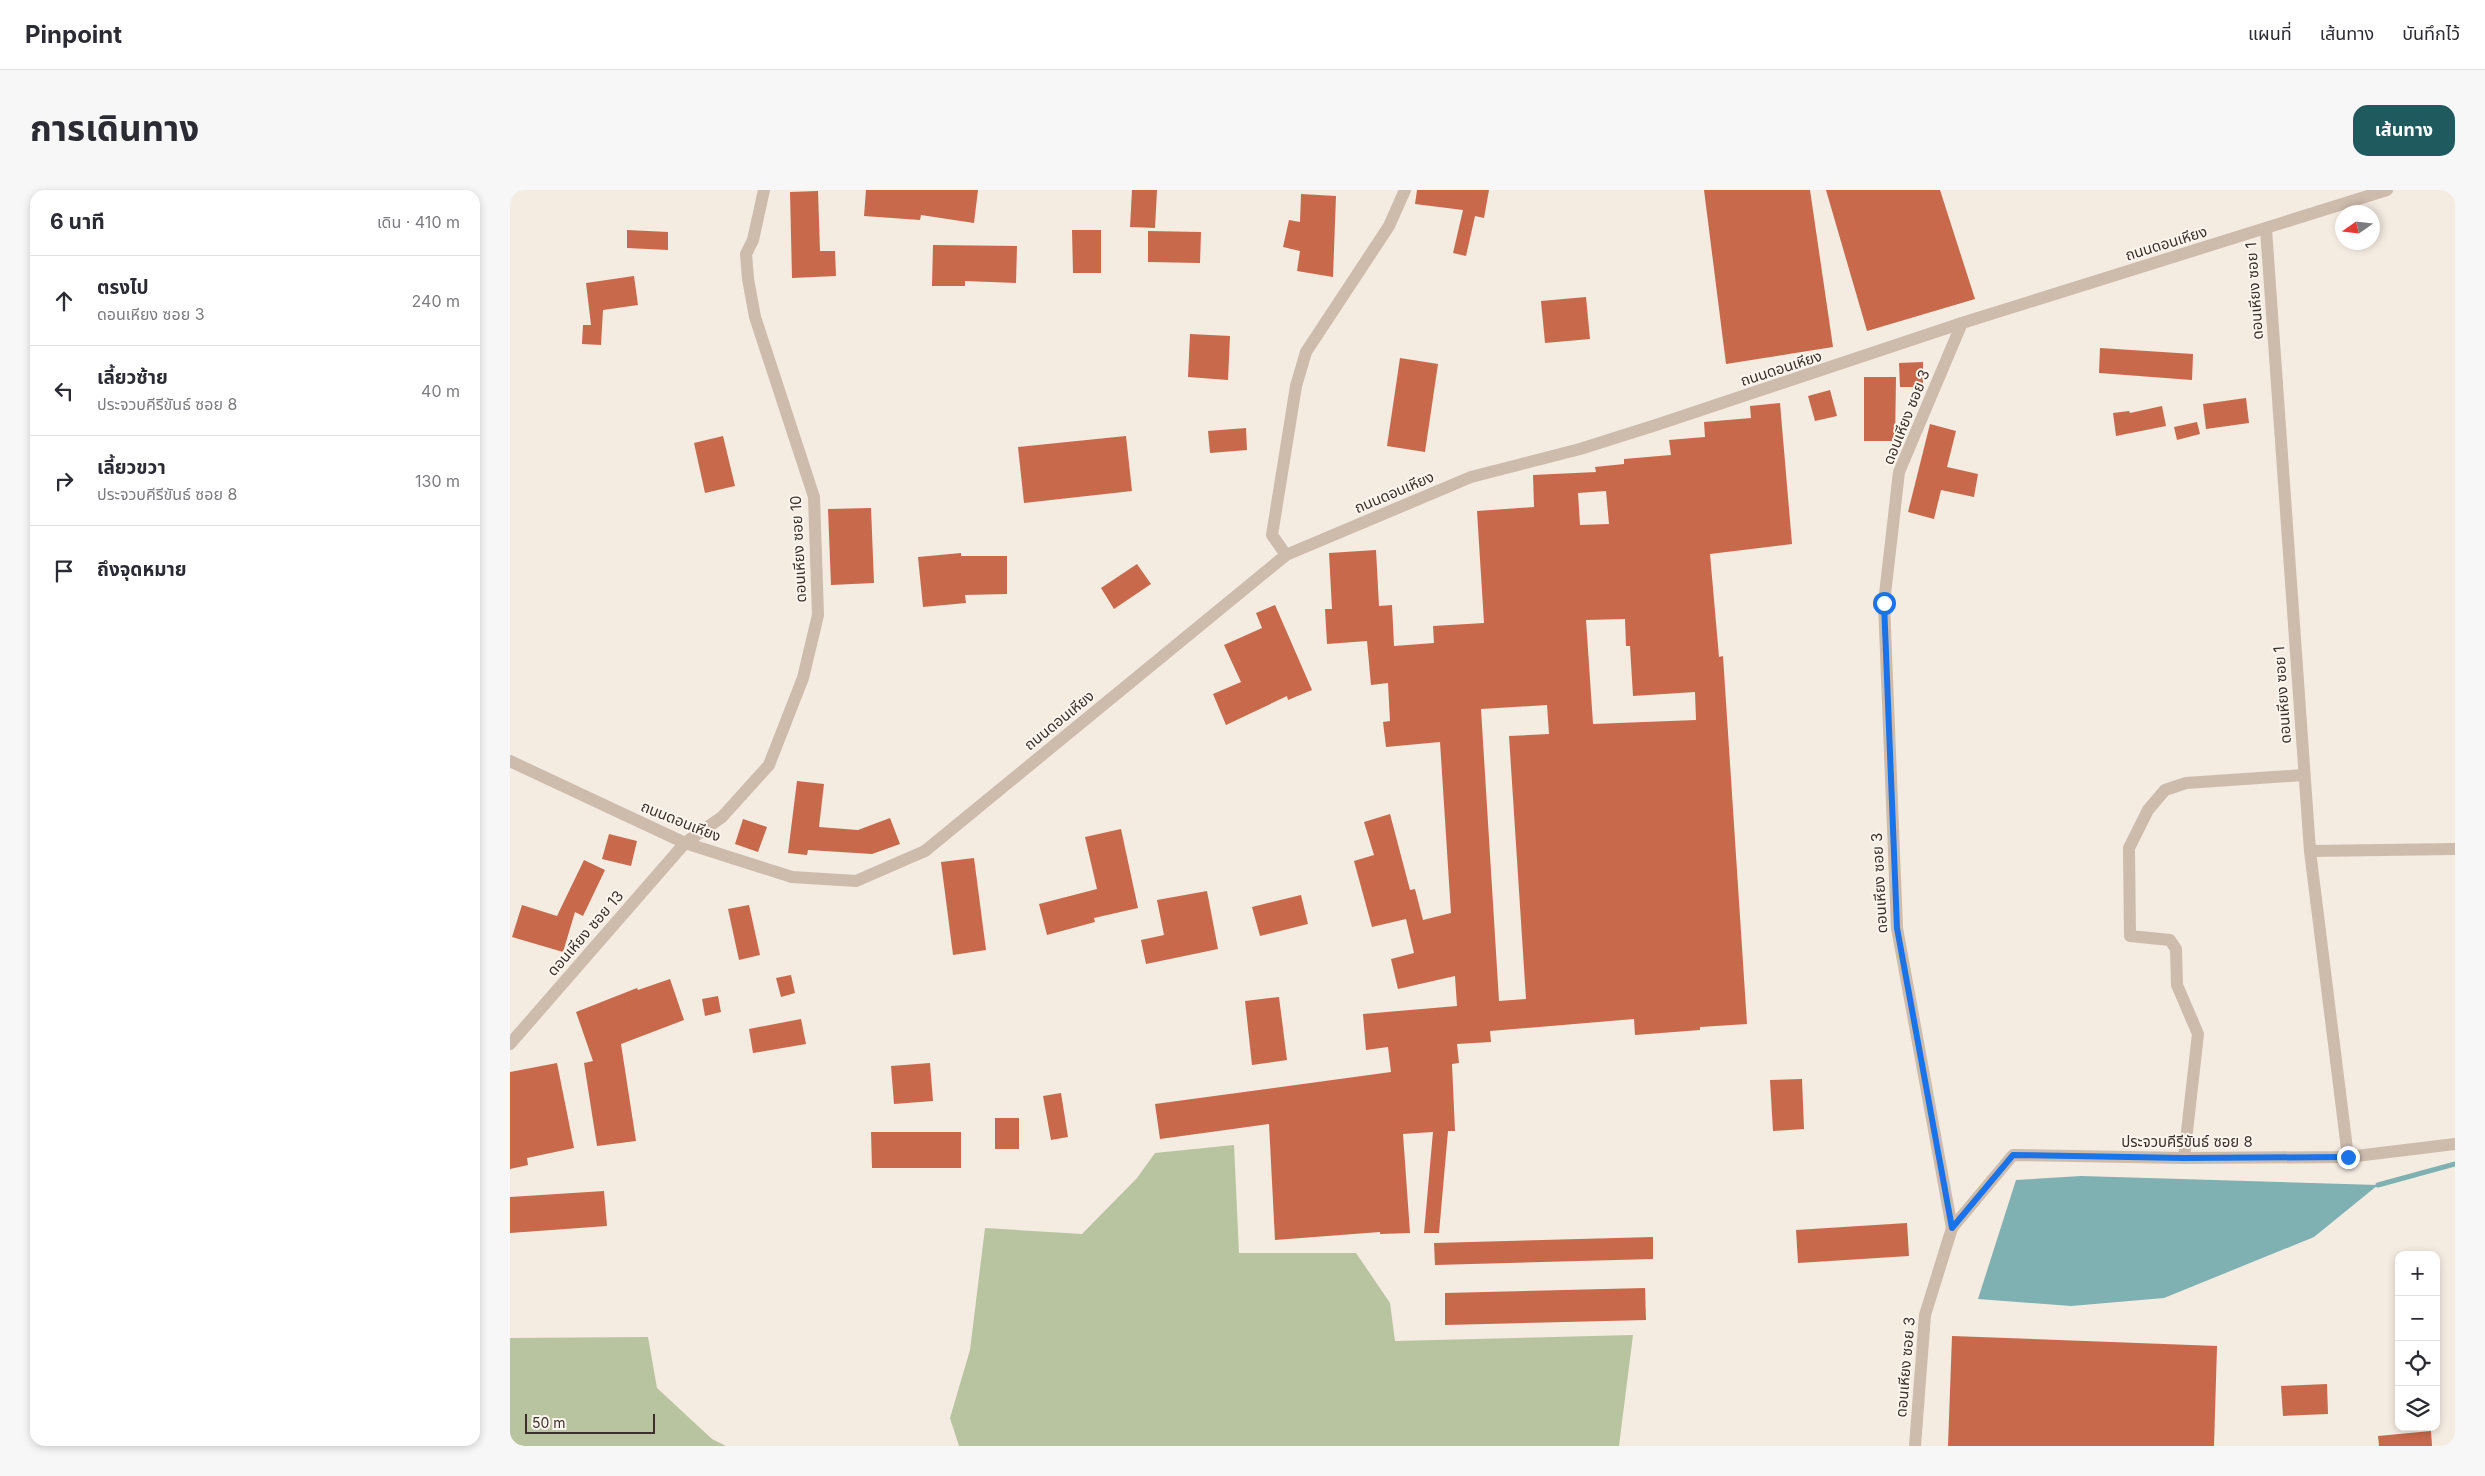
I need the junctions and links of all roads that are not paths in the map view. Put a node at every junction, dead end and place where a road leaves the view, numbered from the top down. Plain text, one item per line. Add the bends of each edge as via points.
1 (764, 190) edge
2 (1405, 190) edge
3 (2386, 190) edge
4 (2266, 229) junction
5 (1962, 323) junction
6 (1286, 555) junction
7 (510, 761) edge
8 (2304, 774) junction
9 (685, 844) junction
10 (2455, 850) edge
11 (2310, 851) junction
12 (510, 1044) edge
13 (2455, 1144) edge
14 (2348, 1157) junction
15 (2184, 1158) junction
16 (1952, 1228) junction
17 (1915, 1446) edge

1 - 9 street, ดอนเหียง ซอย 10 via 753,240 746,254 748,279 755,317 814,497 818,615 803,678 769,765 722,817
2 - 6 street via 1389,226 1306,352 1296,386 1272,535
3 - 4 street, ถนนดอนเหียง
4 - 5 street, ถนนดอนเหียง
4 - 8 street, ดอนเหียง ซอย 1
5 - 6 street, ถนนดอนเหียง via 1580,449 1471,477
5 - 16 street, ดอนเหียง ซอย 3 via 1899,472 1884,603 1897,928
6 - 9 street, ถนนดอนเหียง via 925,851 856,881 792,877
7 - 9 street, ถนนดอนเหียง
8 - 11 street, ดอนเหียง ซอย 1
8 - 15 street via 2186,783 2165,790 2148,810 2129,848 2130,936 2170,940 2176,949 2177,985 2198,1034
9 - 12 street, ดอนเหียง ซอย 13
10 - 11 street
11 - 14 street, ดอนเหียง ซอย 1
13 - 14 street, ประจวบคีรีขันธ์ ซอย 8
14 - 15 street, ประจวบคีรีขันธ์ ซอย 8
15 - 16 street, ประจวบคีรีขันธ์ ซอย 8 via 2013,1155
16 - 17 street, ดอนเหียง ซอย 3 via 1925,1315

